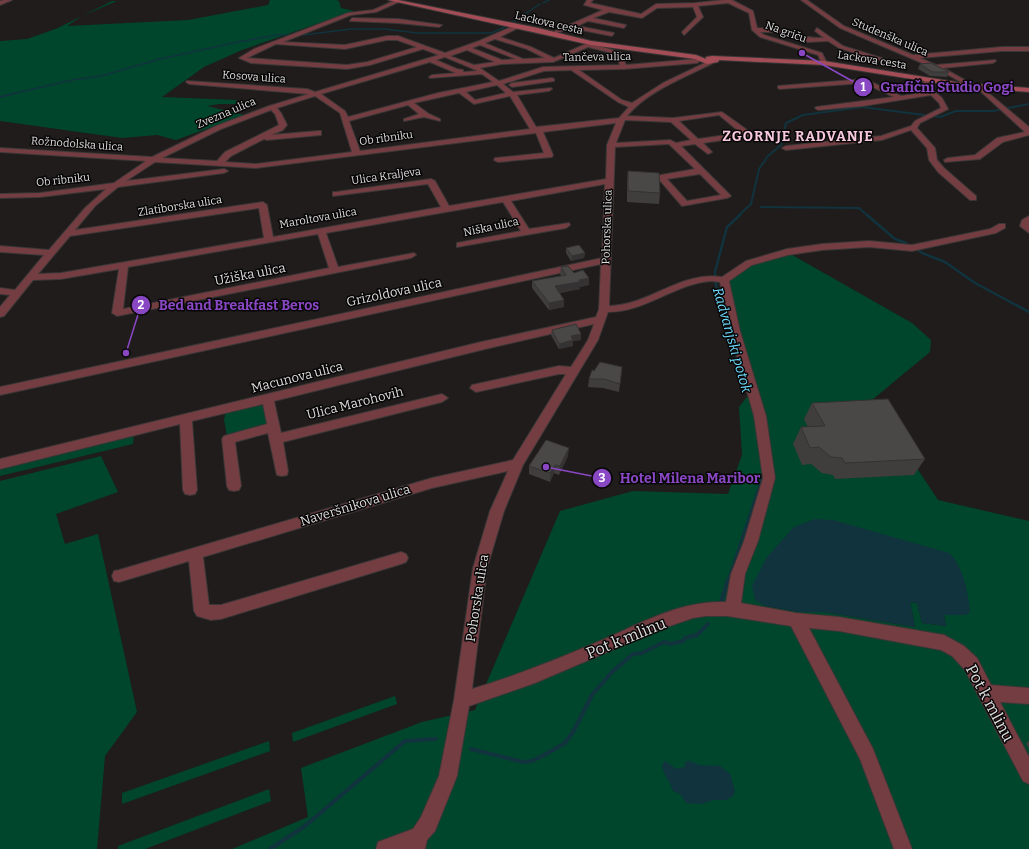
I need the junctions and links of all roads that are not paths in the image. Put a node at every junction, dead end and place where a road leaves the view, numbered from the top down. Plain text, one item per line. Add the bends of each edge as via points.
1 (9, 0) edge
2 (391, 0) edge
3 (590, 0) edge
4 (804, 0) edge
5 (398, 1) junction
6 (729, 1) edge
7 (0, 3) edge
8 (695, 5) junction
9 (608, 10) junction
10 (586, 18) junction
11 (339, 19) junction
12 (439, 25) dead end
13 (518, 26) junction
14 (569, 26) junction
15 (624, 26) dead end
16 (755, 30) junction
17 (817, 30) dead end
18 (684, 33) dead end
19 (553, 34) junction
20 (612, 34) dead end
21 (495, 37) junction
22 (829, 39) junction
23 (277, 42) junction
24 (479, 43) junction
25 (424, 47) junction
26 (465, 47) junction
27 (841, 47) junction
28 (1029, 49) edge
29 (834, 50) dead end
30 (827, 52) dead end
31 (541, 53) junction
32 (820, 54) junction
33 (444, 55) junction
34 (912, 57) junction
35 (553, 59) junction
36 (696, 59) junction
37 (429, 60) junction
38 (524, 61) junction
39 (708, 61) junction
40 (888, 61) dead end
41 (993, 61) dead end
42 (502, 62) junction
43 (824, 63) junction
44 (412, 65) junction
45 (935, 66) junction
46 (557, 67) junction
47 (571, 67) junction
48 (624, 67) junction
49 (423, 70) dead end
50 (479, 70) junction
51 (432, 77) dead end
52 (927, 79) junction
53 (552, 80) dead end
54 (190, 82) dead end
55 (501, 84) junction
56 (976, 87) junction
57 (780, 88) dead end
58 (549, 89) dead end
59 (460, 90) junction
60 (1029, 90) edge
61 (931, 93) junction
62 (316, 94) junction
63 (512, 94) junction
64 (899, 96) junction
65 (410, 103) junction
66 (633, 106) junction
67 (271, 107) junction
68 (818, 108) dead end
69 (424, 115) junction
70 (346, 119) junction
71 (621, 119) junction
72 (406, 120) dead end
73 (438, 120) dead end
74 (673, 120) junction
75 (913, 128) junction
76 (536, 130) junction
77 (1029, 132) edge
78 (318, 133) dead end
79 (260, 139) junction
80 (698, 142) junction
81 (611, 145) junction
82 (675, 145) junction
83 (786, 148) dead end
84 (0, 150) edge
85 (708, 152) dead end
86 (357, 154) junction
87 (153, 160) junction
88 (498, 160) dead end
89 (948, 160) dead end
90 (222, 168) junction
91 (701, 171) junction
92 (609, 181) junction
93 (115, 186) junction
94 (336, 194) dead end
95 (0, 196) edge
96 (505, 198) junction
97 (973, 198) dead end
98 (446, 208) junction
99 (1029, 219) edge
100 (566, 225) dead end
101 (1002, 226) dead end
102 (321, 230) junction
103 (1029, 230) edge
104 (526, 232) junction
105 (67, 234) junction
106 (269, 239) junction
107 (460, 245) dead end
108 (0, 249) edge
109 (51, 253) junction
110 (411, 255) dead end
111 (607, 260) junction
112 (124, 265) junction
113 (334, 269) junction
114 (31, 277) junction
115 (718, 279) junction
116 (0, 291) edge
117 (16, 293) junction
118 (0, 314) edge
119 (603, 314) junction
120 (575, 371) junction
121 (476, 388) dead end
122 (0, 391) edge
123 (268, 398) junction
124 (442, 398) dead end
125 (186, 419) junction
126 (275, 433) junction
127 (0, 464) edge
128 (517, 464) junction
129 (282, 471) dead end
130 (234, 486) dead end
131 (190, 490) dead end
132 (195, 553) junction
133 (401, 558) dead end
134 (119, 576) dead end
135 (732, 610) junction
136 (796, 620) junction
137 (986, 693) junction
138 (1029, 696) edge
139 (462, 700) junction
140 (1029, 775) edge
141 (417, 842) edge
142 (385, 849) edge
143 (903, 849) edge

1 - 7 street
2 - 5 street, Lackova cesta
3 - 9 street, Na griču via 586,4
4 - 34 street, Studenška ulica via 842,27
5 - 11 street via 378,10 350,14
5 - 13 street, Lackova cesta
6 - 8 street, Na griču
6 - 16 street, Na griču via 751,12
8 - 9 street, Na griču via 656,6 642,16
8 - 18 street via 700,17
9 - 10 street, Na griču
10 - 14 street, Na griču
10 - 15 street
11 - 12 street
11 - 23 street
13 - 19 street, Lackova cesta
13 - 21 street, Zvezna ulica
14 - 19 street, Na griču
14 - 20 street
16 - 22 street via 774,30 808,40
16 - 32 street, Na griču via 762,36
17 - 22 street
19 - 36 street, Lackova cesta via 591,43
21 - 24 street, Zvezna ulica
21 - 31 street
22 - 27 street
23 - 25 street via 345,47 394,38
23 - 25 street via 242,58 250,61 347,67 368,64
24 - 26 street, Zvezna ulica
24 - 38 street
25 - 33 street
26 - 33 street, Zvezna ulica
26 - 42 street
27 - 29 street
27 - 40 street
28 - 34 street
30 - 32 street
31 - 35 street
31 - 38 street
32 - 43 street, Na griču
33 - 37 street, Zvezna ulica
33 - 50 street
34 - 45 street, Studenška ulica
35 - 38 street
35 - 46 street
35 - 48 street via 588,45 618,53
36 - 39 street, Lackova cesta
36 - 48 street, Tančeva ulica
37 - 44 street, Zvezna ulica
37 - 50 street via 456,72
38 - 42 street
39 - 43 street, Lackova cesta
39 - 66 street, Pohorska ulica via 654,90
41 - 45 street
42 - 50 street
43 - 52 street, Lackova cesta
44 - 49 street
44 - 62 street, Zvezna ulica
45 - 56 street, Studenška ulica
46 - 47 street, Tančeva ulica
46 - 55 street, Tančeva ulica via 543,69
47 - 48 street, Tančeva ulica
47 - 66 street via 620,101
50 - 51 street
50 - 55 street
52 - 56 street, Lackova cesta
52 - 61 street via 925,86
53 - 55 street
54 - 62 street, Kosova ulica via 307,91
55 - 59 street
55 - 63 street
56 - 60 street, Lackova cesta
56 - 77 street, Studenška ulica
57 - 64 street via 865,82
58 - 63 street
59 - 63 street via 474,102
59 - 65 street
61 - 64 street
61 - 75 street via 945,107 917,122
62 - 67 street, Zvezna ulica
62 - 70 street via 343,112
63 - 76 street
64 - 68 street via 863,104
65 - 69 street
65 - 70 street
66 - 71 street, Pohorska ulica
67 - 79 street via 278,113 283,125
67 - 87 street, Zvezna ulica via 211,131
69 - 72 street
69 - 73 street
70 - 86 street
71 - 74 street
71 - 76 street, Ob ribniku
71 - 81 street, Pohorska ulica
74 - 80 street
74 - 80 street via 720,113 747,134
75 - 83 street via 882,138
75 - 97 street via 931,148 933,160
76 - 86 street, Ob ribniku
76 - 88 street via 549,155
77 - 89 street via 1000,140 977,157
78 - 79 street
79 - 90 street via 228,154
80 - 82 street
80 - 85 street
81 - 82 street via 666,141
81 - 92 street, Pohorska ulica
82 - 91 street
84 - 87 street, Rožnodolska ulica
86 - 90 street, Ob ribniku
87 - 90 street, Ob ribniku
87 - 93 street, Zvezna ulica
90 - 93 street, Ob ribniku
91 - 91 street via 687,173 661,177 685,204 727,196
92 - 96 street, Maroltova ulica
92 - 111 street, Pohorska ulica
93 - 95 street, Ob ribniku via 40,195
93 - 105 street, Zvezna ulica via 90,207
94 - 98 street, Ulica Kraljeva via 431,181
96 - 98 street, Maroltova ulica
96 - 104 street, Niška ulica
98 - 102 street, Maroltova ulica
99 - 103 street via 1024,226
100 - 104 street, Niška ulica
101 - 115 street via 993,231 912,248 869,244 787,252 749,263
102 - 106 street, Maroltova ulica
102 - 113 street
104 - 107 street, Niška ulica
105 - 106 street, Zlatiborska ulica via 263,205
105 - 109 street, Zvezna ulica
106 - 112 street, Maroltova ulica
108 - 109 street
109 - 114 street, Zvezna ulica
110 - 113 street, Užiška ulica
111 - 119 street, Pohorska ulica
111 - 122 street, Grizoldova ulica
112 - 113 street, Užiška ulica via 117,313
112 - 114 street, Maroltova ulica via 61,276
114 - 117 street, Zvezna ulica
115 - 119 street via 690,281 626,308
115 - 135 street via 760,416 769,478 751,541 738,574
116 - 117 street
117 - 118 street, Zvezna ulica
119 - 120 street, Pohorska ulica via 593,340
119 - 123 street, Macunova ulica
120 - 121 street via 559,370
120 - 128 street, Pohorska ulica
123 - 125 street, Macunova ulica
123 - 126 street
124 - 126 street, Ulica Marohovih
125 - 127 street, Macunova ulica
125 - 131 street
126 - 129 street
126 - 130 street, Ulica Marohovih via 228,439
128 - 132 street, Naveršnikova ulica via 432,483
128 - 139 street, Pohorska ulica via 497,511 480,568
132 - 133 street via 202,611 211,613
132 - 134 street, Naveršnikova ulica
135 - 136 street, Pot k mlinu
135 - 139 street, Pot k mlinu via 707,609 662,622 571,661 491,692
136 - 137 street, Pot k mlinu via 839,624 944,643 958,650 971,664
136 - 143 street via 867,755
137 - 138 street
137 - 140 street, Pot k mlinu
139 - 141 street, Pohorska ulica via 448,776 428,824
141 - 142 street, Pohorska ulica

